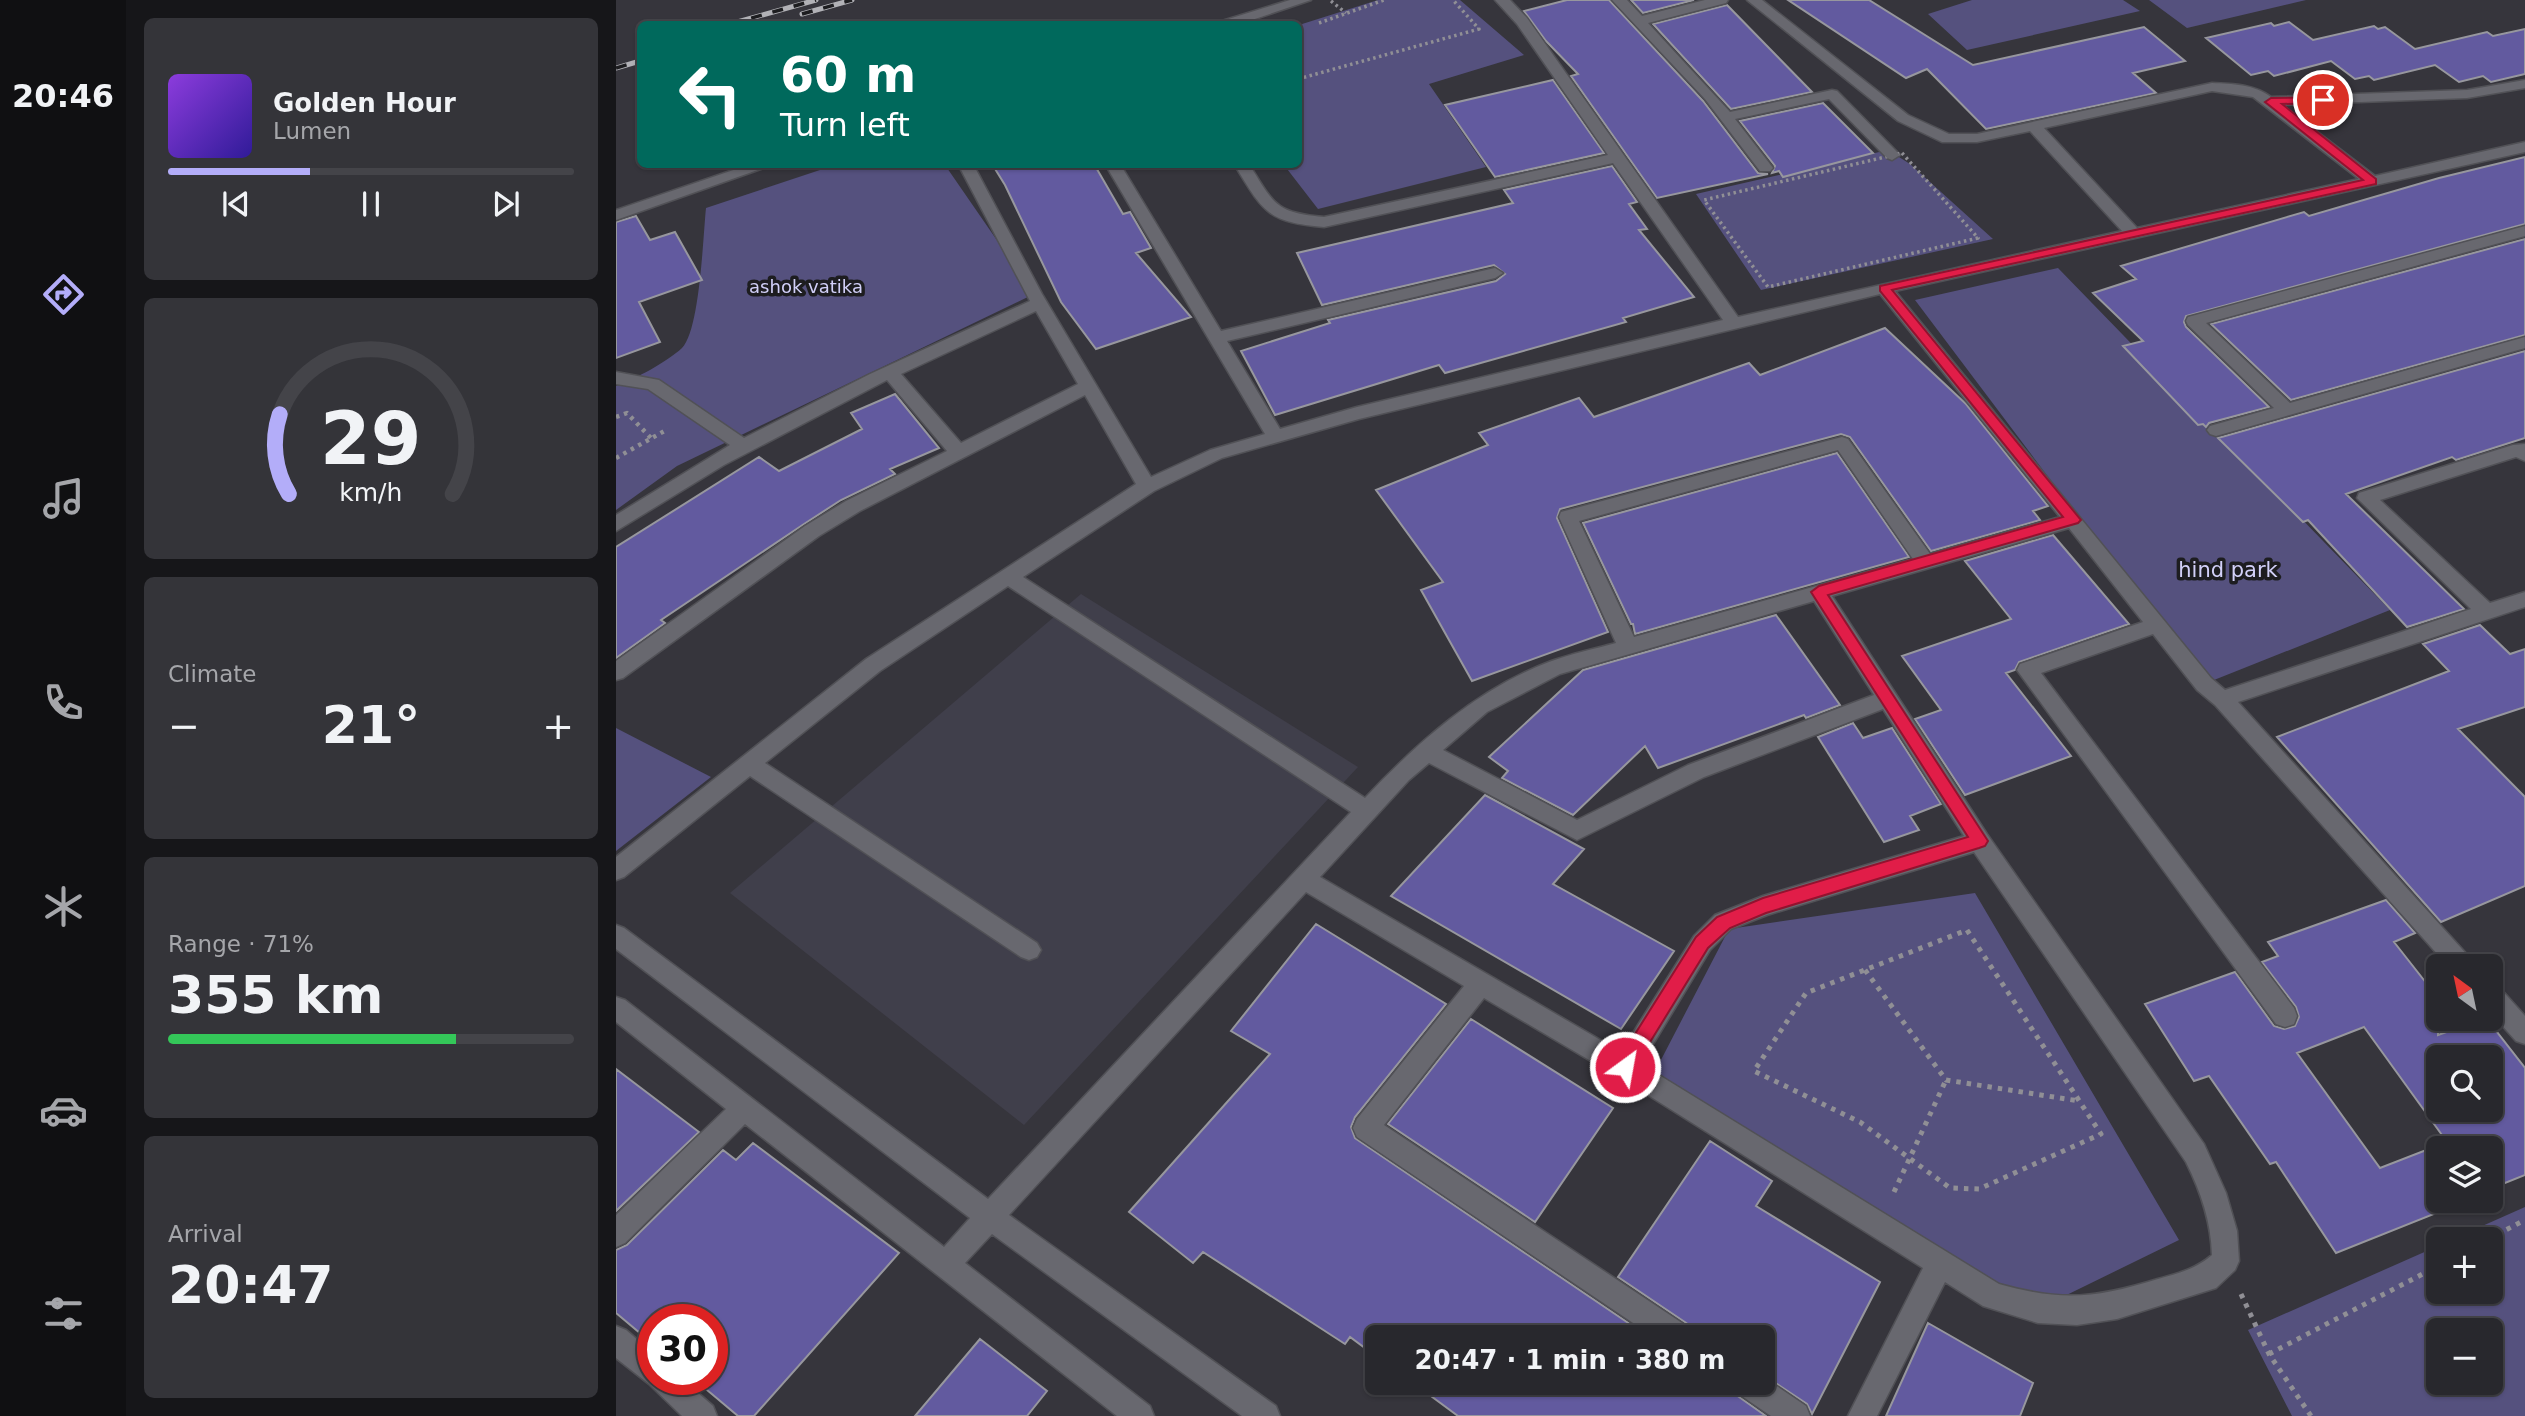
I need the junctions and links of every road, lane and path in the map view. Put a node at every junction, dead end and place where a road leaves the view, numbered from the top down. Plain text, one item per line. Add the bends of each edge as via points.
1 (1304, 0) edge
2 (1331, 0) edge
3 (1384, 0) edge
4 (1453, 0) edge
5 (1525, 0) edge
6 (1619, 0) edge
7 (1721, 0) edge
8 (1754, 0) edge
9 (1505, 2) edge
10 (1237, 21) edge
11 (1640, 21) junction
12 (1302, 78) edge
13 (2525, 84) edge
14 (2271, 102) junction
15 (1725, 117) junction
16 (2034, 126) junction
17 (2525, 147) edge
18 (1892, 155) junction
19 (1618, 157) junction
20 (756, 168) edge
21 (967, 168) edge
22 (1114, 168) edge
23 (1244, 168) edge
24 (1765, 168) dead end
25 (2372, 181) junction
26 (616, 215) edge
27 (2525, 231) edge
28 (2134, 234) junction
29 (1495, 272) dead end
30 (1884, 288) junction
31 (1040, 303) junction
32 (1734, 324) junction
33 (1216, 338) junction
34 (2525, 342) edge
35 (890, 372) junction
36 (616, 378) edge
37 (1089, 386) junction
38 (2287, 410) junction
39 (616, 417) edge
40 (2216, 430) dead end
41 (1275, 436) junction
42 (744, 446) junction
43 (958, 452) junction
44 (2525, 455) edge
45 (616, 458) edge
46 (1147, 485) junction
47 (2073, 520) junction
48 (616, 524) edge
49 (1925, 561) junction
50 (1007, 576) junction
51 (1819, 592) junction
52 (2525, 599) edge
53 (2487, 612) junction
54 (2157, 625) junction
55 (1628, 647) junction
56 (616, 671) edge
57 (1888, 699) junction
58 (2222, 699) junction
59 (1428, 751) junction
60 (749, 764) junction
61 (1367, 811) junction
62 (1979, 841) junction
63 (616, 870) edge
64 (1304, 879) junction
65 (616, 935) edge
66 (1029, 950) dead end
67 (2452, 954) edge
68 (1865, 970) junction
69 (1481, 983) junction
70 (616, 1008) edge
71 (2503, 1009) edge
72 (2286, 1016) dead end
73 (2525, 1033) edge
74 (1625, 1067) junction
75 (1946, 1080) junction
76 (2080, 1101) junction
77 (743, 1109) junction
78 (1909, 1160) junction
79 (989, 1216) junction
80 (2525, 1220) edge
81 (2503, 1231) edge
82 (616, 1234) edge
83 (2226, 1261) junction
84 (1940, 1263) junction
85 (946, 1264) junction
86 (2426, 1271) edge
87 (1660, 1325) edge
88 (616, 1340) edge
89 (2269, 1354) junction
90 (637, 1358) edge
91 (679, 1395) edge
92 (1765, 1395) edge
93 (703, 1416) edge
94 (1140, 1416) edge
95 (1266, 1416) edge
96 (1796, 1416) edge
97 (1862, 1416) edge
98 (2311, 1416) edge

1 - 10 street
2 - 3 path via 1346,14
4 - 12 path via 1479,29
5 - 9 street
6 - 11 street
7 - 11 street
8 - 16 street via 1903,118 1928,132 1947,139 1977,138
9 - 19 street
11 - 15 street via 1690,72
13 - 14 street via 2467,94
14 - 16 street via 2241,89 2211,87
14 - 25 street
15 - 18 street via 1832,94
15 - 24 street
16 - 28 street
17 - 25 street
18 - 18 path via 1731,194 1704,200 1768,287 1978,238 1902,153
19 - 23 street via 1324,222 1294,220 1272,212
19 - 32 street
20 - 26 street
21 - 31 street
22 - 33 street
25 - 28 street
27 - 38 street via 2194,321
28 - 30 street
29 - 33 street
30 - 32 street
30 - 47 street
31 - 35 street
31 - 37 street
32 - 41 street
33 - 41 street
34 - 38 street
35 - 42 street
35 - 43 street
36 - 42 street via 653,384
37 - 43 street
37 - 46 street
38 - 40 street
39 - 45 path via 627,413 652,439
41 - 46 street via 1216,454
42 - 48 street via 665,490
43 - 56 street via 812,531
44 - 53 street via 2519,449 2366,498
46 - 50 street
47 - 49 street
47 - 54 street
49 - 51 street
49 - 55 street via 1842,443 1568,517
50 - 60 street via 873,665
50 - 61 street
51 - 55 street
51 - 57 street
52 - 53 street
53 - 58 street
54 - 58 street via 2204,684
54 - 72 street via 2027,670
55 - 59 street via 1554,668 1480,706
57 - 59 street via 1696,771 1577,831
57 - 62 street
58 - 67 street
59 - 61 street
60 - 63 street
60 - 66 street
61 - 64 street
62 - 74 street via 1723,922 1702,943
62 - 83 street via 2196,1153 2217,1195
64 - 69 street
64 - 79 street
65 - 79 street
68 - 75 path
68 - 76 path via 1966,930
68 - 78 path via 1806,993 1754,1071 1860,1122
69 - 74 street
69 - 87 street via 1366,1128
70 - 77 street
71 - 73 street
74 - 84 street
75 - 76 path
75 - 78 path
76 - 78 path via 2101,1134 1979,1189 1950,1188
77 - 82 street
77 - 85 street
79 - 85 street
79 - 95 street
80 - 81 path
83 - 84 street via 2206,1278 2117,1305 2077,1311 2038,1309 1993,1296
83 - 89 path
84 - 97 street
85 - 94 street
86 - 89 path
88 - 90 street
89 - 98 path
91 - 93 street
92 - 96 street

